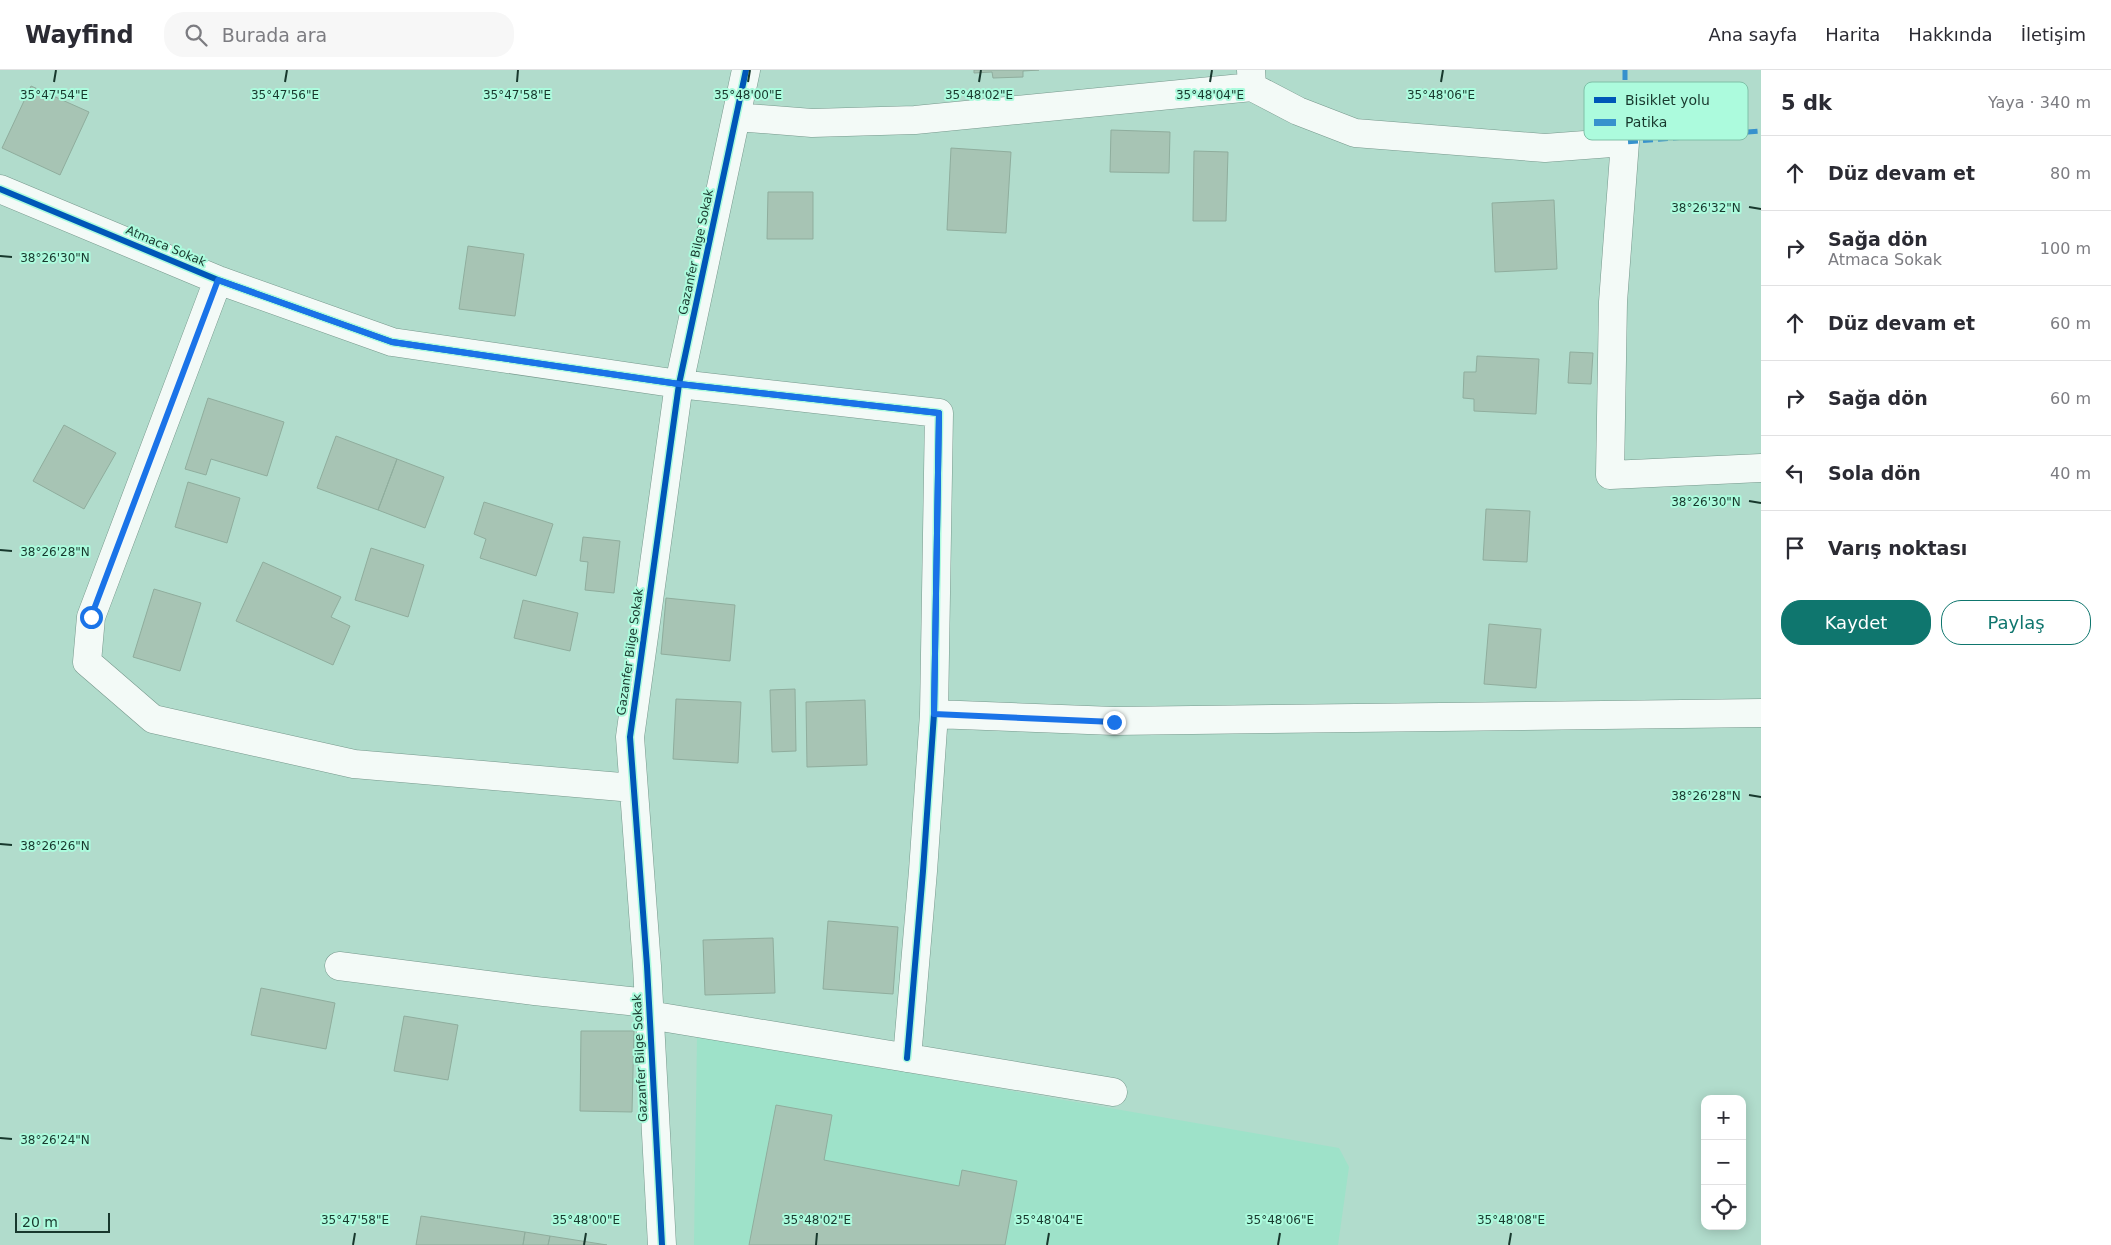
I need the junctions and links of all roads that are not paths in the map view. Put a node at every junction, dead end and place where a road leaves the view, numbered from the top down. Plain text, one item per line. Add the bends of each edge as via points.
1 (746, 70) edge
2 (1251, 79) edge
3 (736, 117) junction
4 (0, 189) edge
5 (218, 280) junction
6 (679, 384) junction
7 (1761, 468) edge
8 (1761, 713) edge
9 (934, 714) junction
10 (633, 788) junction
11 (339, 966) dead end
12 (649, 1009) junction
13 (907, 1058) junction
14 (1113, 1092) dead end
15 (662, 1245) edge

1 - 3 street, Gazanfer Bilge Sokak
2 - 3 street via 915,120 812,123
2 - 7 street via 1298,111 1355,132 1545,148 1625,142 1613,302 1610,475
3 - 6 street, Gazanfer Bilge Sokak
4 - 5 street, Atmaca Sokak
5 - 6 street, Atmaca Sokak via 392,342
5 - 10 street via 91,617 87,662 153,719 354,764
6 - 9 street, Atmaca Sokak via 939,413
6 - 10 street, Gazanfer Bilge Sokak via 630,736
8 - 9 street via 1114,722
9 - 13 street
10 - 12 street, Gazanfer Bilge Sokak
11 - 12 street
12 - 13 street
12 - 15 street, Gazanfer Bilge Sokak
13 - 14 street

